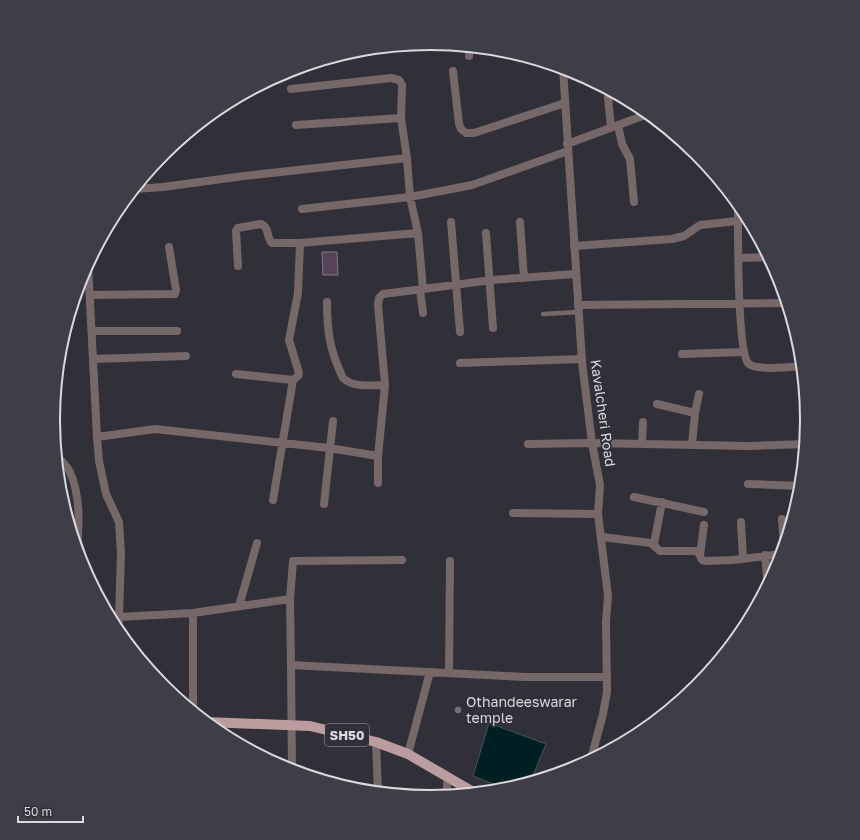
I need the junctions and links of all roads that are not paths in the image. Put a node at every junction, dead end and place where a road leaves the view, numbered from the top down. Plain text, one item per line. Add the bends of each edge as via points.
1 (469, 52) edge
2 (469, 56) dead end
3 (453, 71) dead end
4 (563, 75) edge
5 (291, 89) dead end
6 (608, 98) dead end
7 (565, 102) junction
8 (642, 116) edge
9 (401, 118) junction
10 (296, 125) dead end
11 (615, 126) junction
12 (568, 148) junction
13 (407, 158) junction
14 (142, 188) edge
15 (410, 197) junction
16 (634, 202) dead end
17 (302, 209) dead end
18 (738, 214) edge
19 (738, 221) junction
20 (451, 222) dead end
21 (520, 222) dead end
22 (418, 233) junction
23 (486, 233) dead end
24 (300, 243) junction
25 (574, 246) junction
26 (170, 247) dead end
27 (763, 257) edge
28 (739, 258) junction
29 (238, 266) dead end
30 (576, 274) junction
31 (89, 276) edge
32 (524, 278) junction
33 (489, 281) junction
34 (456, 286) junction
35 (421, 289) junction
36 (90, 295) junction
37 (327, 302) dead end
38 (740, 303) junction
39 (781, 304) edge
40 (578, 308) junction
41 (423, 312) dead end
42 (543, 314) dead end
43 (493, 328) dead end
44 (177, 331) dead end
45 (92, 332) junction
46 (460, 332) dead end
47 (743, 352) junction
48 (682, 354) dead end
49 (186, 356) dead end
50 (93, 359) junction
51 (582, 359) junction
52 (460, 363) dead end
53 (796, 366) edge
54 (236, 374) dead end
55 (293, 380) junction
56 (385, 385) junction
57 (699, 394) dead end
58 (657, 404) dead end
59 (695, 413) junction
60 (333, 421) dead end
61 (643, 422) dead end
62 (97, 437) junction
63 (592, 442) junction
64 (283, 443) junction
65 (528, 444) dead end
66 (642, 444) junction
67 (799, 444) edge
68 (692, 445) junction
69 (329, 448) junction
70 (378, 456) junction
71 (63, 463) edge
72 (378, 483) dead end
73 (748, 484) dead end
74 (794, 486) edge
75 (634, 497) dead end
76 (274, 500) dead end
77 (662, 502) junction
78 (324, 504) dead end
79 (704, 512) dead end
80 (513, 513) dead end
81 (598, 514) junction
82 (782, 520) dead end
83 (741, 522) dead end
84 (704, 525) dead end
85 (783, 530) edge
86 (78, 533) edge
87 (602, 537) junction
88 (258, 543) dead end
89 (654, 544) junction
90 (775, 554) edge
91 (700, 555) junction
92 (765, 555) junction
93 (743, 559) junction
94 (402, 560) dead end
95 (450, 561) dead end
96 (767, 574) edge
97 (290, 598) junction
98 (239, 606) junction
99 (193, 613) junction
100 (119, 617) junction
101 (119, 620) edge
102 (291, 664) junction
103 (430, 672) junction
104 (449, 673) junction
105 (607, 677) junction
106 (193, 704) edge
107 (217, 722) edge
108 (292, 726) junction
109 (376, 742) junction
110 (593, 753) edge
111 (408, 754) junction
112 (292, 763) edge
113 (448, 777) junction
114 (378, 786) edge
115 (468, 788) edge
116 (447, 789) edge

1 - 2 street
3 - 7 street via 459,124 466,134 474,134
4 - 7 street, Kavalcheri Road
5 - 9 street via 396,78 402,85
6 - 11 street
7 - 12 street, Kavalcheri Road
8 - 11 street
9 - 10 street
9 - 13 street
11 - 12 street
11 - 16 street via 630,159
12 - 15 street via 472,185
12 - 25 street, Kavalcheri Road
13 - 14 street
13 - 15 street
15 - 17 street
15 - 22 street
18 - 19 street
19 - 25 street via 700,225 684,236 672,239
19 - 28 street
20 - 34 street
21 - 32 street
22 - 24 street
22 - 35 street
23 - 33 street
24 - 29 street via 272,243 269,241 266,227 260,224 238,228
24 - 55 street via 298,293 289,340 300,373
25 - 30 street, Kavalcheri Road
26 - 36 street via 175,294
27 - 28 street
28 - 38 street
30 - 32 street
30 - 40 street, Kavalcheri Road
31 - 36 street
32 - 33 street
33 - 34 street
33 - 43 street
34 - 35 street
34 - 46 street
35 - 41 street
35 - 56 street via 383,294 379,298
36 - 45 street
37 - 56 street via 327,326 331,346 343,378 352,384
38 - 39 street
38 - 40 street
38 - 47 street
40 - 42 lane
40 - 51 street, Kavalcheri Road
44 - 45 street
45 - 50 street
47 - 48 street
47 - 53 street via 752,366
49 - 50 street
50 - 62 street
51 - 52 street
51 - 63 street, Kavalcheri Road
54 - 55 street
55 - 64 street
56 - 70 street
57 - 59 street
58 - 59 street
59 - 68 street
60 - 69 street
61 - 66 street
62 - 64 street via 155,429
62 - 100 street via 106,494 119,522
63 - 65 street
63 - 66 street
63 - 81 street, Kavalcheri Road via 600,485
64 - 69 street
64 - 76 street
66 - 68 street
67 - 68 street
69 - 70 street
69 - 78 street
70 - 72 street
71 - 86 street via 69,471 78,502
73 - 74 street
75 - 77 street
77 - 79 street
77 - 89 street
80 - 81 street
81 - 87 street, Kavalcheri Road
82 - 85 street
83 - 93 street
84 - 91 street
87 - 89 street
87 - 105 street, Kavalcheri Road via 608,596
88 - 98 street
89 - 91 street via 660,551 695,552
90 - 92 street
91 - 93 street via 705,562
92 - 93 street
92 - 96 street
94 - 97 street via 293,561
95 - 104 street
97 - 98 street
97 - 102 street
98 - 99 street
99 - 100 street
99 - 106 street
100 - 101 street
102 - 103 street
102 - 108 street
103 - 104 street
103 - 111 street
104 - 105 street
105 - 110 street, Kavalcheri Road via 603,714
107 - 108 main road, SH50
108 - 109 main road, SH50 via 310,726
108 - 112 street
109 - 111 main road, SH50
109 - 114 street
111 - 113 main road, SH50
113 - 115 main road, SH50
113 - 116 street

